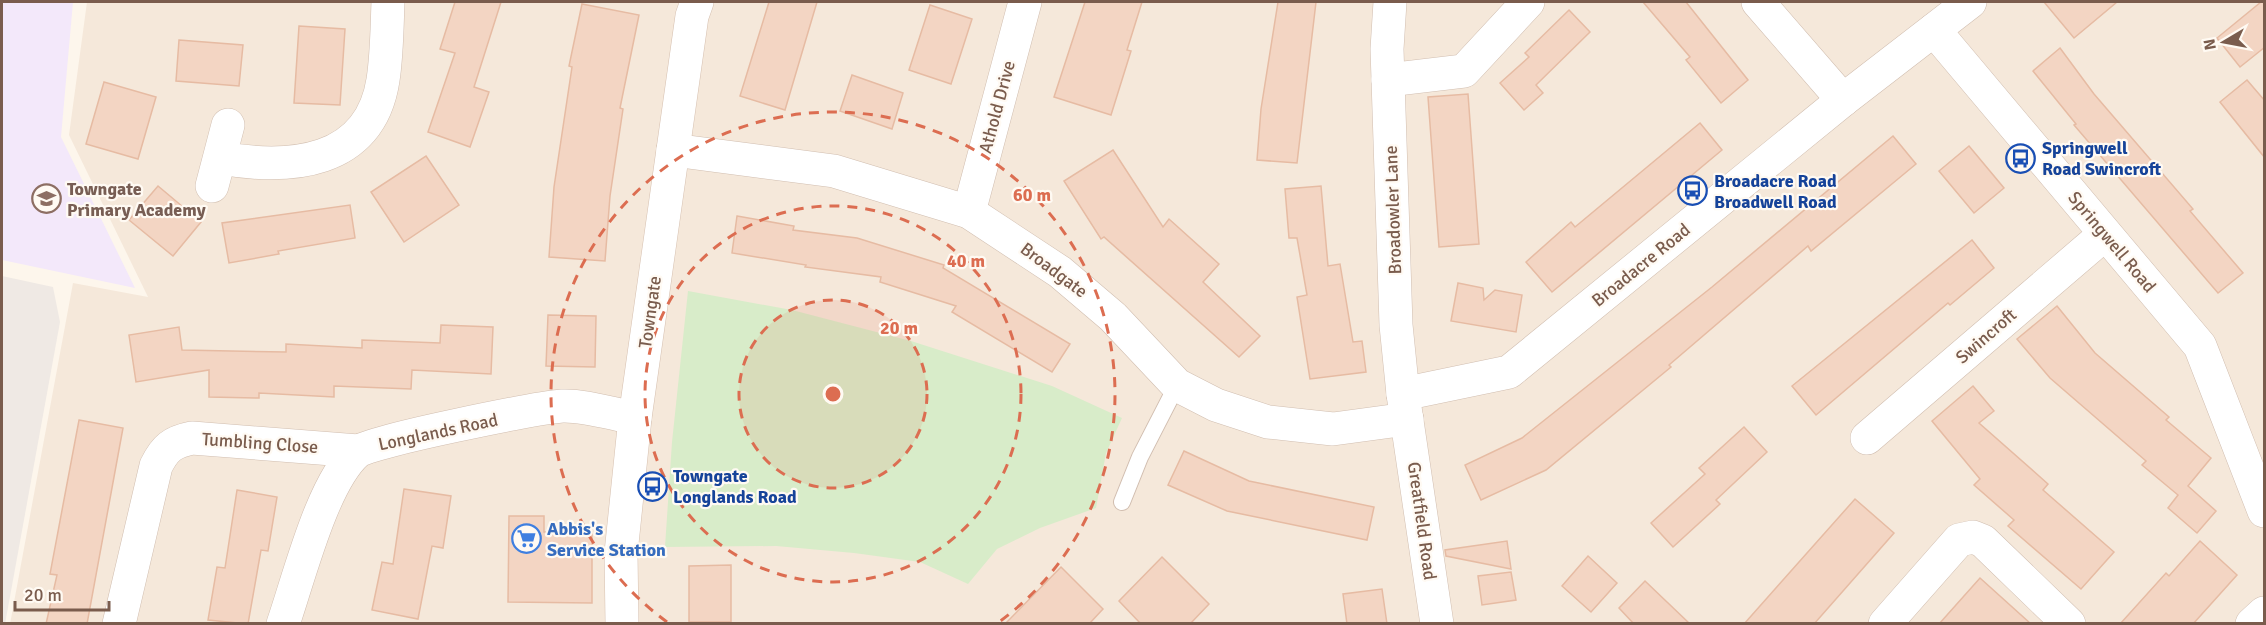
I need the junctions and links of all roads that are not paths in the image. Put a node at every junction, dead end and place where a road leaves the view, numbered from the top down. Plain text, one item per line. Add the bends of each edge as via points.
1 (388, 2) edge
2 (696, 2) edge
3 (1025, 2) edge
4 (1390, 2) edge
5 (1528, 2) edge
6 (1758, 2) edge
7 (1970, 2) edge
8 (1934, 30) junction
9 (1388, 80) junction
10 (1843, 100) junction
11 (228, 125) dead end
12 (673, 150) junction
13 (969, 212) junction
14 (2105, 234) junction
15 (1177, 385) junction
16 (1405, 406) junction
17 (635, 418) junction
18 (1867, 438) dead end
19 (358, 451) junction
20 (2258, 470) edge
21 (1122, 502) dead end
22 (2265, 511) edge
23 (2265, 613) edge
24 (119, 624) edge
25 (283, 624) edge
26 (622, 624) edge
27 (1437, 624) edge
28 (1885, 624) edge
29 (2069, 624) edge
30 (2252, 624) edge

1 - 11 street via 383,81 373,113 356,136 329,153 304,162 249,163 216,172
2 - 12 street, Towngate
3 - 13 street, Athold Drive
4 - 9 street, Broadowler Lane
5 - 9 street via 1464,71
6 - 10 street
7 - 8 street, Broadacre Road
8 - 10 street, Broadacre Road
8 - 14 street, Springwell Road
9 - 16 street, Broadowler Lane via 1396,325
10 - 16 street, Broadacre Road via 1509,372
12 - 13 street, Broadgate via 834,171
12 - 17 street, Towngate
13 - 15 street, Broadgate via 1060,272 1113,317
14 - 18 street, Swincroft
14 - 20 street, Springwell Road via 2200,346
15 - 16 street, Broadgate via 1216,405 1268,422 1333,429
15 - 21 lane
16 - 27 street, Greatfield Road
17 - 19 street, Longlands Road via 563,406 393,440
17 - 26 street, Towngate via 621,553
19 - 24 street, Tumbling Close via 192,438 175,441 163,451 156,466
19 - 25 street, Longlands Road via 340,472 326,500
20 - 22 street, Springwell Road
23 - 30 street
28 - 29 street via 1959,540 1972,537 1983,541

